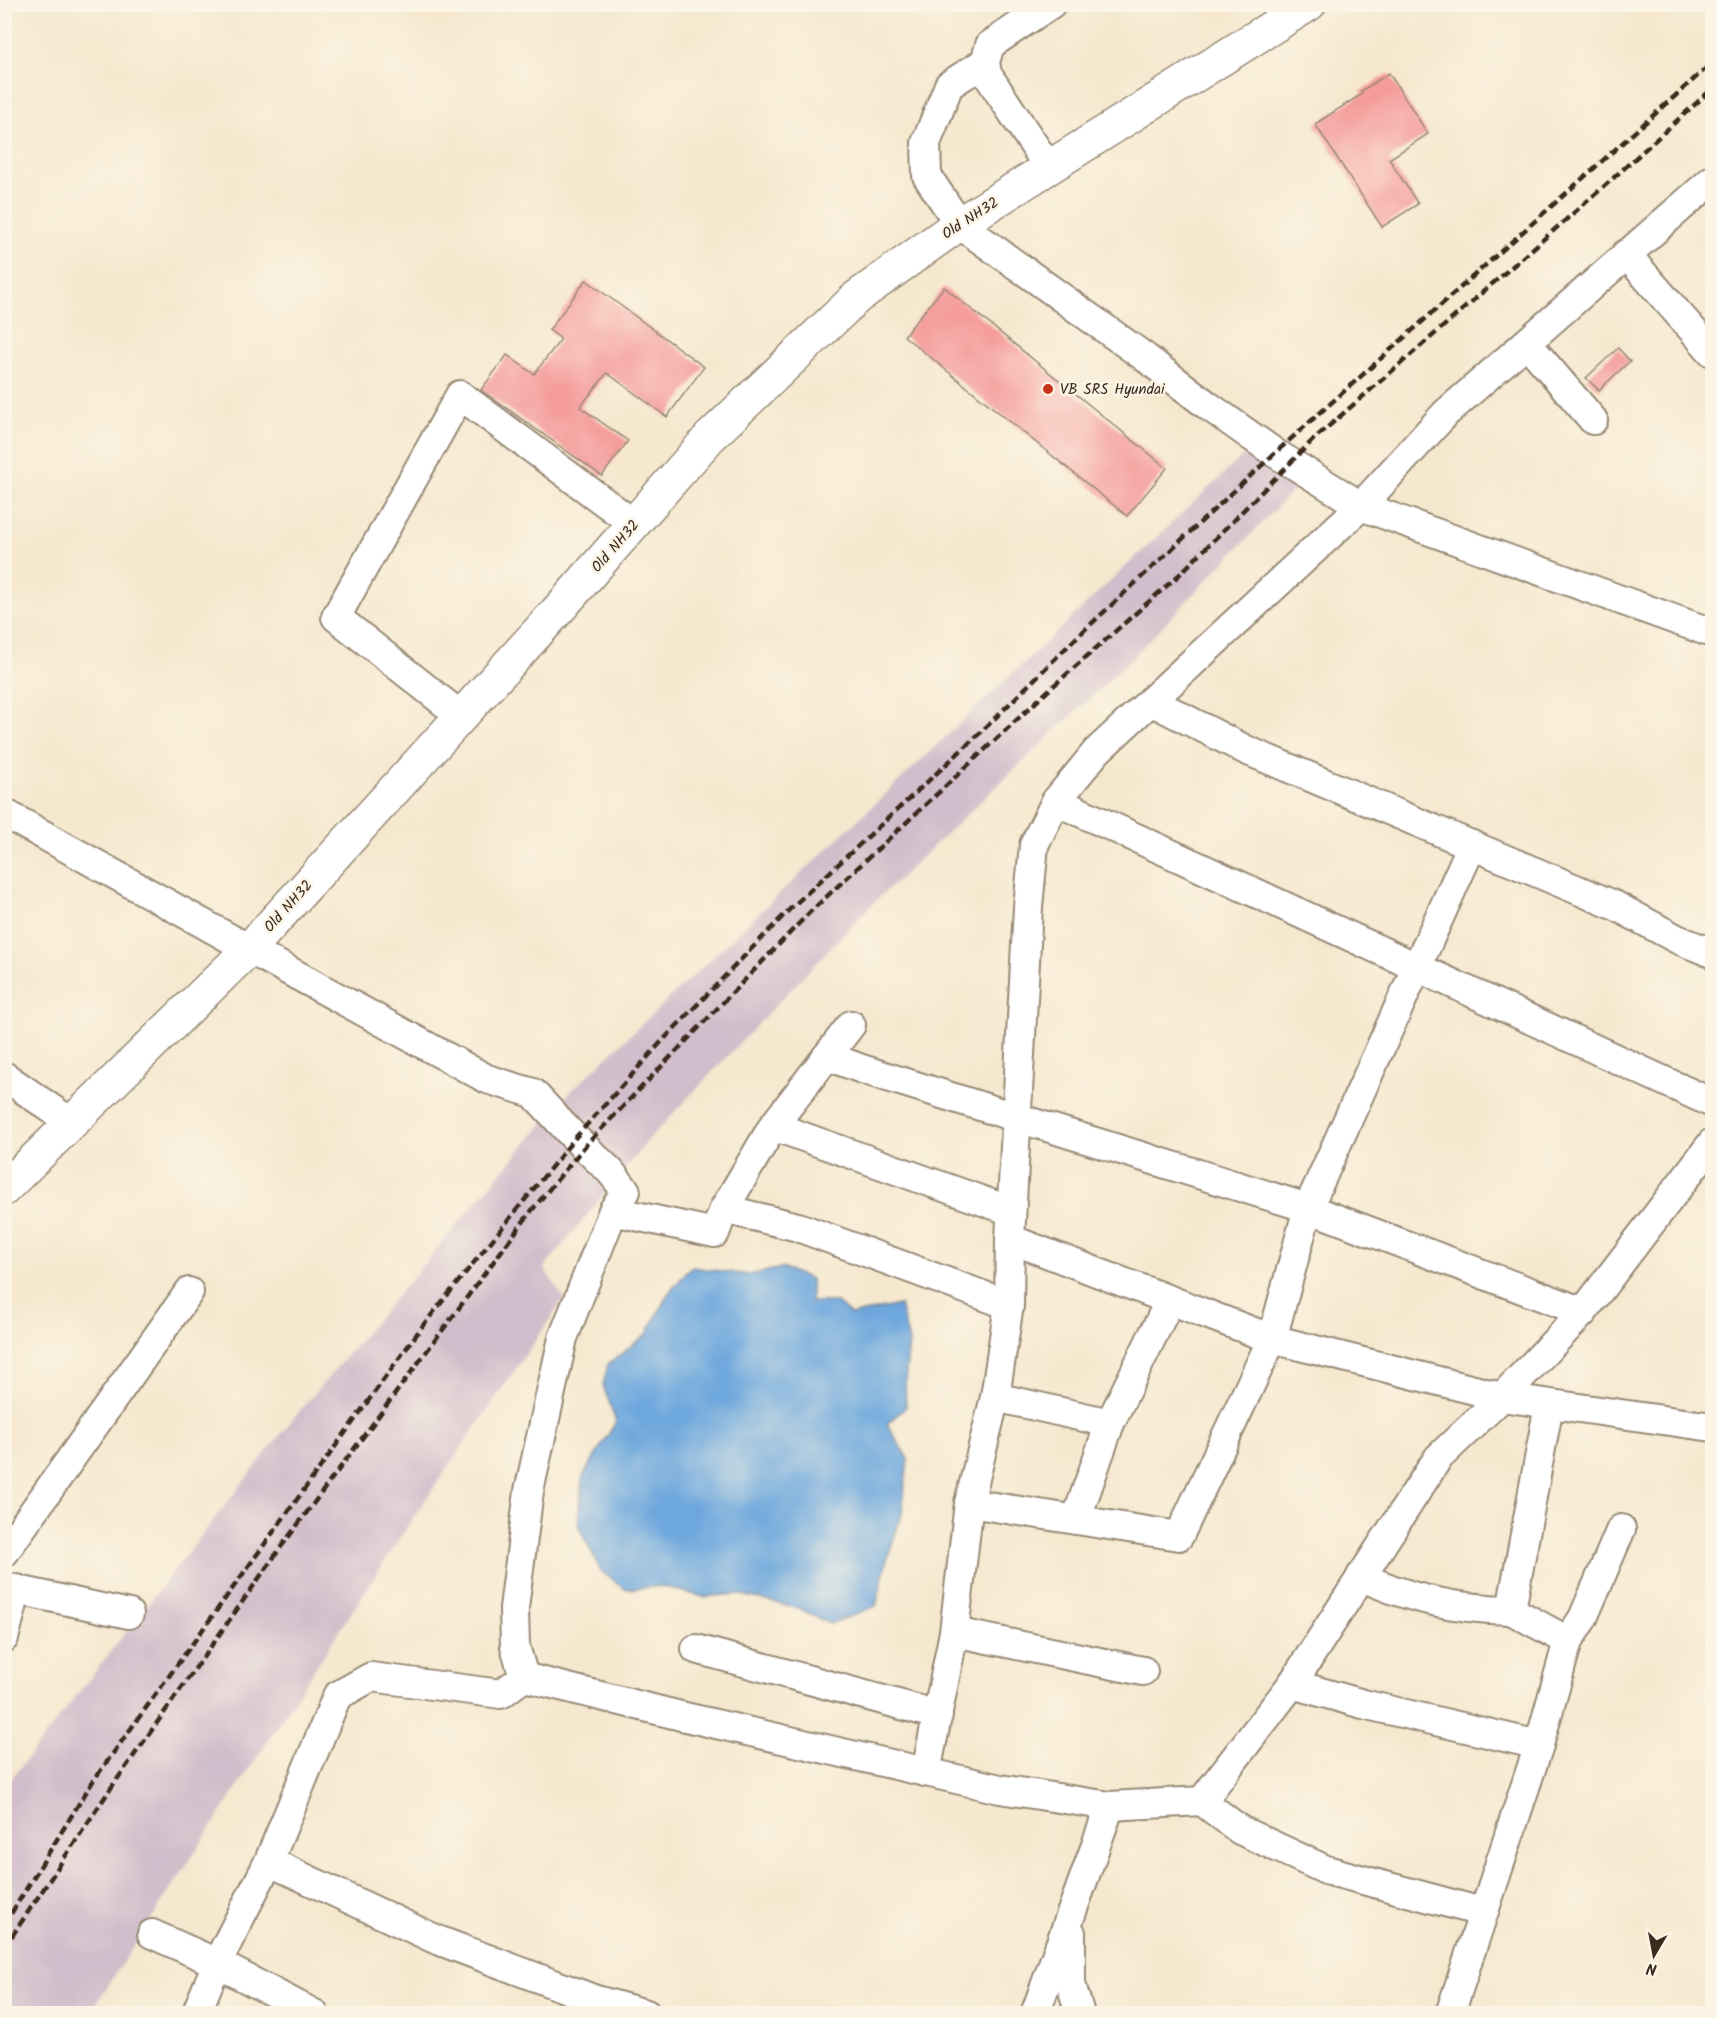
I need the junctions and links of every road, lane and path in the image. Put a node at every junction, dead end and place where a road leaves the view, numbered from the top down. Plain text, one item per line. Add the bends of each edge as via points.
1 (1051, 4) edge
2 (1309, 4) edge
3 (985, 62) junction
4 (1049, 168) junction
5 (1713, 180) edge
6 (959, 224) junction
7 (1626, 254) junction
8 (1527, 343) junction
9 (1713, 352) edge
10 (1593, 420) dead end
11 (1361, 506) junction
12 (634, 524) junction
13 (1713, 633) edge
14 (1151, 701) junction
15 (461, 716) junction
16 (1056, 801) junction
17 (6, 816) edge
18 (1472, 844) junction
19 (249, 949) junction
20 (1713, 953) edge
21 (1418, 967) junction
22 (851, 1025) dead end
23 (827, 1056) junction
24 (4, 1076) edge
25 (1713, 1103) edge
26 (1018, 1118) junction
27 (72, 1123) junction
28 (772, 1126) junction
29 (1710, 1151) edge
30 (4, 1189) edge
31 (1308, 1208) junction
32 (724, 1209) junction
33 (613, 1211) junction
34 (1011, 1211) junction
35 (1010, 1239) junction
36 (189, 1292) dead end
37 (1170, 1300) junction
38 (1009, 1305) junction
39 (1583, 1312) junction
40 (1272, 1339) junction
41 (995, 1397) junction
42 (1502, 1397) junction
43 (1549, 1405) junction
44 (1110, 1423) junction
45 (1713, 1427) edge
46 (969, 1503) junction
47 (1076, 1520) junction
48 (1621, 1530) dead end
49 (4, 1553) edge
50 (1361, 1576) junction
51 (11, 1588) edge
52 (1511, 1611) junction
53 (129, 1614) dead end
54 (954, 1632) junction
55 (4, 1638) edge
56 (1568, 1641) junction
57 (696, 1648) dead end
58 (1143, 1671) dead end
59 (524, 1677) junction
60 (1292, 1683) junction
61 (938, 1715) junction
62 (1539, 1745) junction
63 (926, 1772) junction
64 (1202, 1801) junction
65 (1110, 1806) junction
66 (268, 1863) junction
67 (1071, 1912) junction
68 (1482, 1912) junction
69 (152, 1934) dead end
70 (217, 1963) junction
71 (196, 2013) edge
72 (314, 2013) edge
73 (646, 2013) edge
74 (1035, 2013) edge
75 (1080, 2013) edge
76 (1450, 2013) edge

1 - 3 street via 990,45
2 - 4 main road, Old NH32
3 - 4 street via 987,74
3 - 6 street via 949,85 926,143 927,176
4 - 6 main road, Old NH32
5 - 7 street
6 - 11 street via 1265,446
6 - 12 main road, Old NH32 via 857,297 709,438
7 - 8 street
7 - 9 street
8 - 10 street
8 - 11 street via 1446,413
11 - 13 street
11 - 14 street
12 - 15 main road, Old NH32
12 - 15 street via 460,395 336,617
14 - 16 street via 1097,751
14 - 18 street via 1246,750
15 - 19 main road, Old NH32
16 - 21 street
16 - 26 street via 1034,845
17 - 19 street
18 - 20 street
18 - 21 street
19 - 27 main road, Old NH32
19 - 33 street via 488,1078 533,1093 626,1191
21 - 25 street
21 - 31 street
22 - 23 street
23 - 26 street
23 - 28 street
24 - 27 street
26 - 31 street
26 - 34 street
27 - 30 main road, Old NH32
28 - 32 street
28 - 34 street
29 - 39 street
31 - 39 street
31 - 40 street
32 - 33 street via 715,1233
32 - 38 street via 798,1227
33 - 59 street via 563,1338 530,1491 514,1608 514,1646
34 - 35 street
35 - 37 street
35 - 38 street
36 - 49 street
37 - 40 street
37 - 44 street
38 - 41 street
39 - 42 street
40 - 42 street
40 - 47 street via 1179,1536
41 - 44 street
41 - 46 street
42 - 43 street
42 - 50 street via 1437,1458
43 - 45 street
43 - 52 street
44 - 47 street
46 - 47 street
46 - 54 street
48 - 56 street via 1583,1618
50 - 52 street via 1406,1596 1454,1606
50 - 60 street
51 - 53 street
51 - 55 street
52 - 56 street
54 - 58 street
54 - 61 street
56 - 62 street
57 - 61 street
59 - 63 street
59 - 66 street via 501,1694 371,1677 337,1696
60 - 62 street via 1363,1704
60 - 64 street
61 - 63 street
62 - 68 street
63 - 65 street via 1000,1789
64 - 65 street
64 - 68 street via 1240,1830 1326,1869
65 - 67 street
66 - 70 street
66 - 73 street via 435,1939 596,2000
67 - 74 street
67 - 75 street via 1071,1984
68 - 76 street
69 - 70 street
70 - 71 street
70 - 72 street

